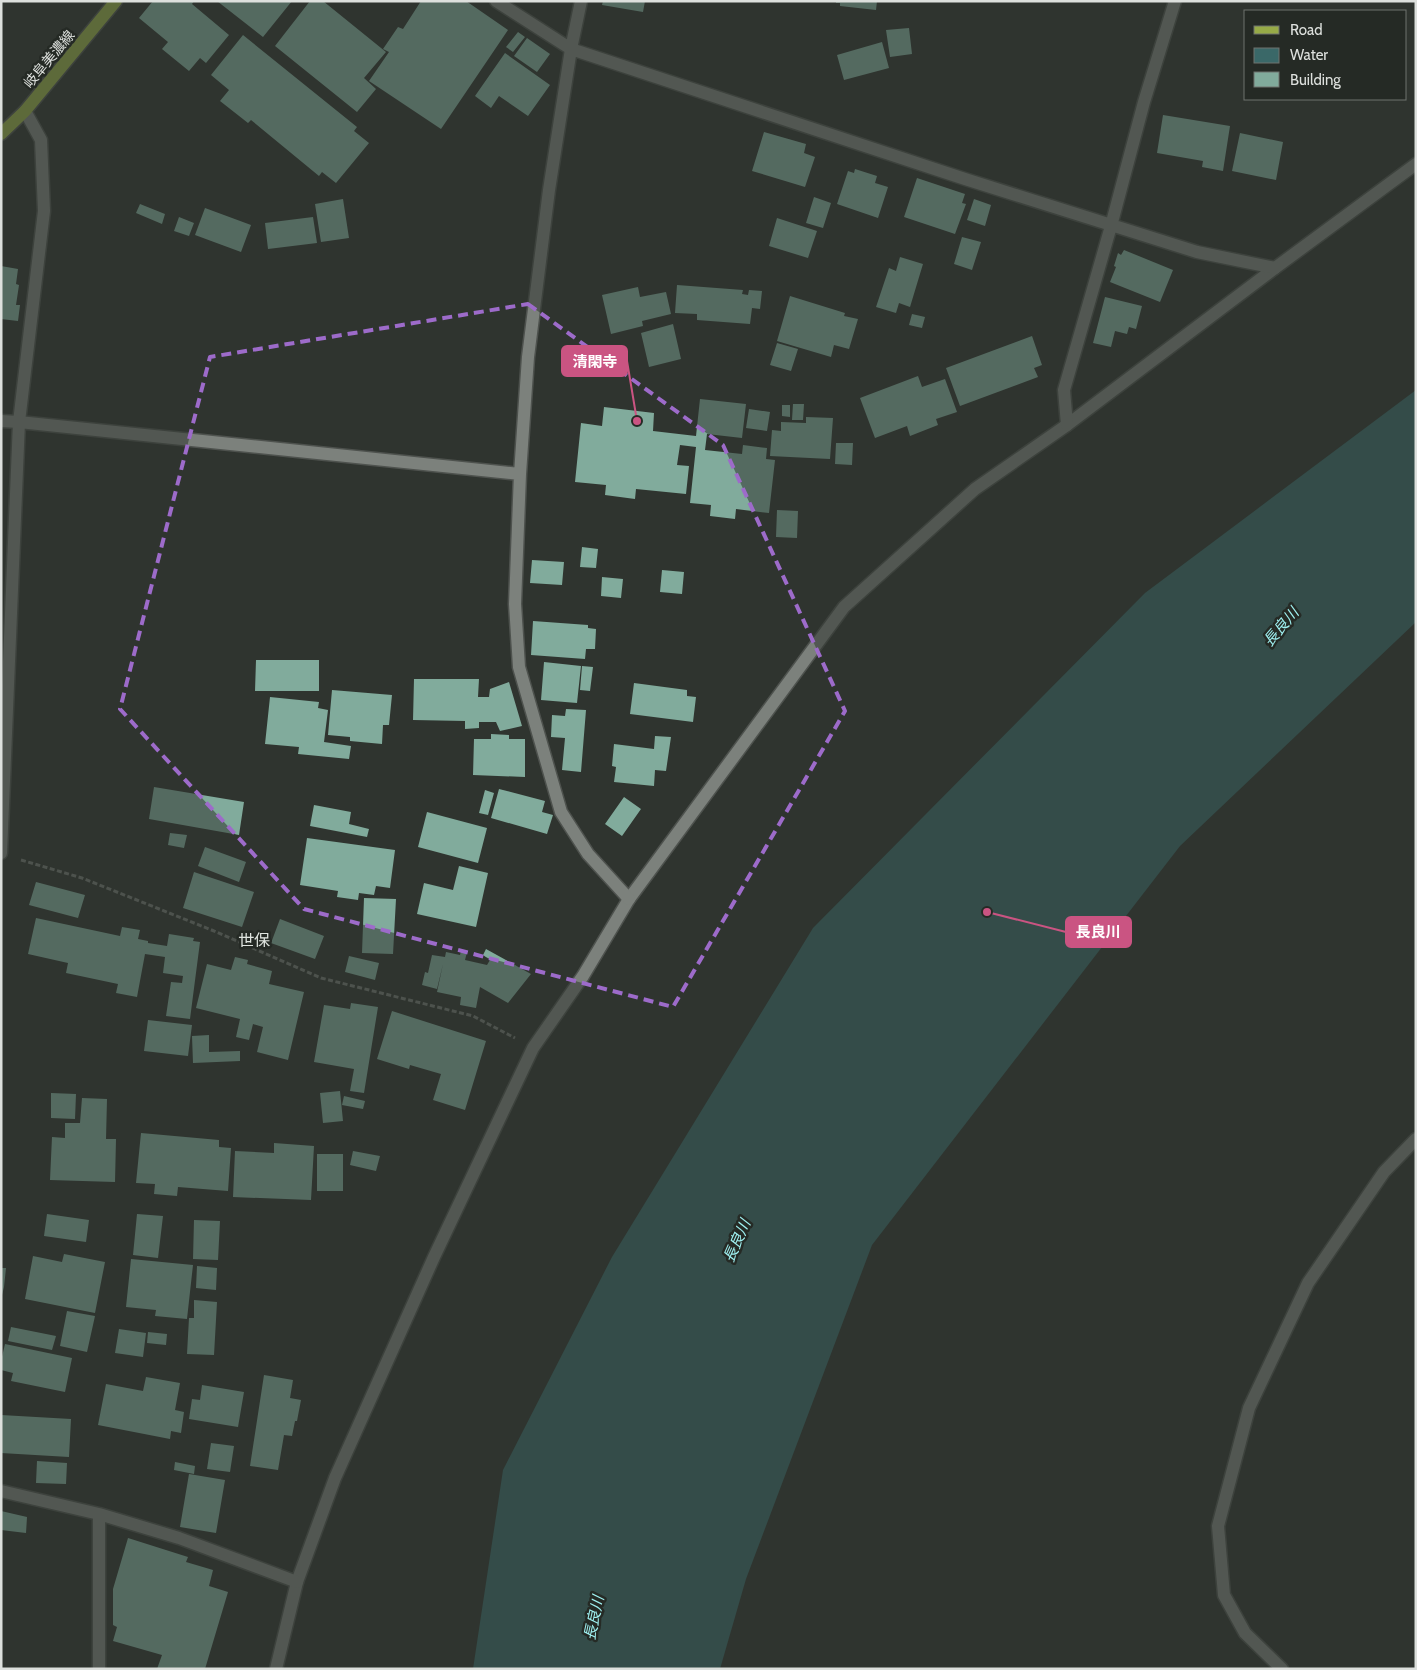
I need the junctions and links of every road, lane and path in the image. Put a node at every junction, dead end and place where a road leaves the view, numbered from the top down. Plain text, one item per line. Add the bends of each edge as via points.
1 (116, 1) edge
2 (496, 1) edge
3 (581, 1) edge
4 (1175, 1) edge
5 (571, 49) junction
6 (26, 111) junction
7 (1, 134) edge
8 (1416, 164) edge
9 (1111, 226) junction
10 (1275, 268) junction
11 (1, 421) edge
12 (19, 422) junction
13 (1067, 425) junction
14 (520, 474) junction
15 (2, 853) edge
16 (629, 900) junction
17 (533, 1048) junction
18 (1416, 1139) edge
19 (1, 1491) edge
20 (98, 1514) junction
21 (297, 1582) junction
22 (98, 1669) edge
23 (276, 1669) edge
24 (1282, 1669) edge

1 - 6 main road, 岐阜美濃線
2 - 5 street
3 - 5 street
4 - 9 street
5 - 9 street
5 - 14 street via 549,190 530,347
6 - 7 main road, 岐阜美濃線
6 - 12 street via 41,140 44,211
8 - 10 street
9 - 10 street via 1197,252
9 - 13 street via 1064,390
10 - 13 street
11 - 12 street
12 - 14 street
12 - 15 street
13 - 16 street via 975,489 844,607
14 - 16 street via 515,604 519,667 562,812 588,854
15 - 17 path via 82,878 321,978 473,1016
16 - 17 street via 583,976
17 - 21 street via 434,1257 335,1478
18 - 24 street via 1384,1172 1308,1283 1249,1408 1218,1526 1224,1595 1245,1634
19 - 20 street
20 - 21 street via 179,1538
20 - 22 street
21 - 23 street

